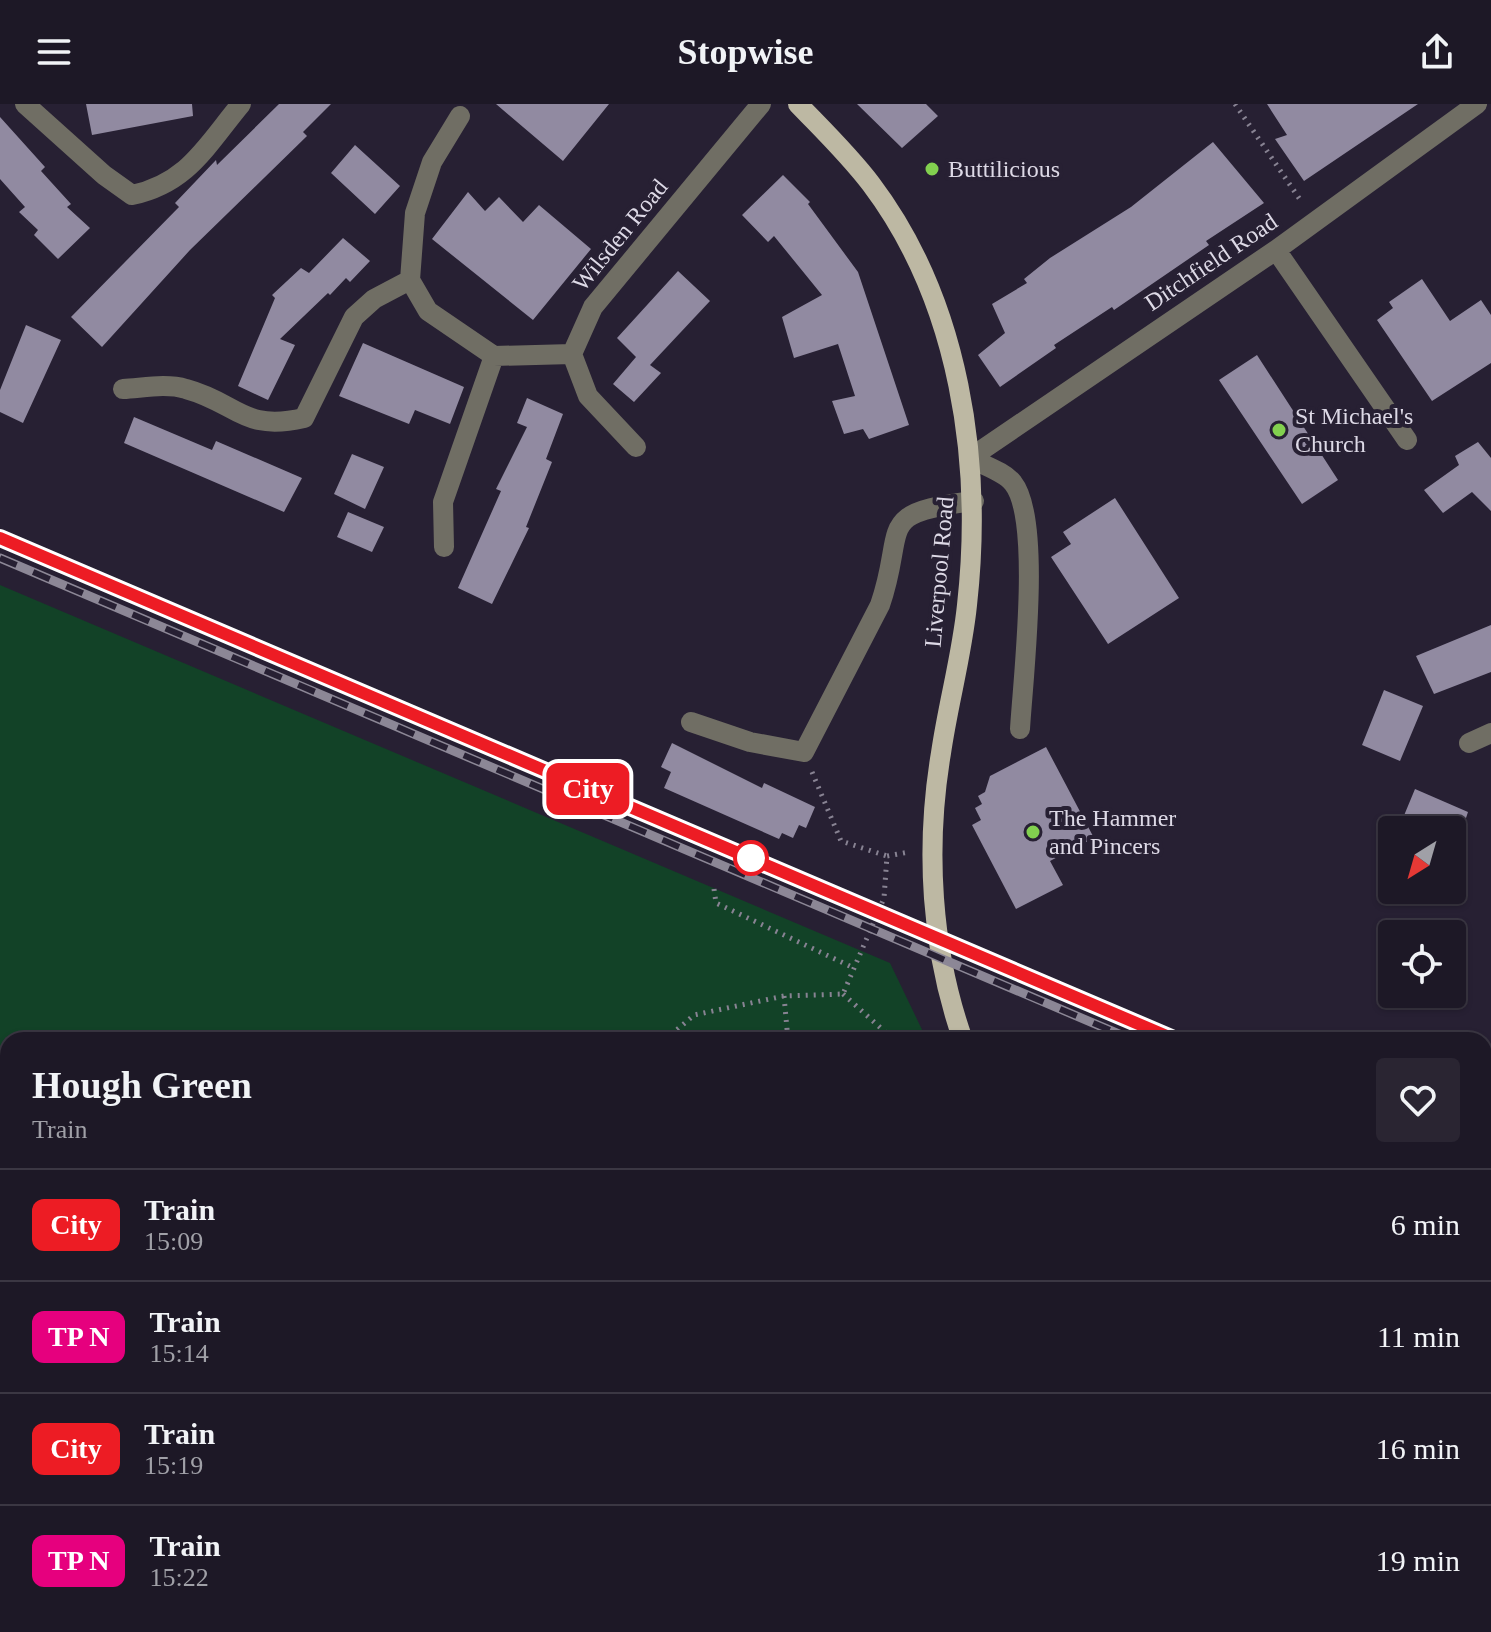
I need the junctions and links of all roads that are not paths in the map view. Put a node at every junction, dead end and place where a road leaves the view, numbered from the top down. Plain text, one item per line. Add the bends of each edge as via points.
1 (25, 104) edge
2 (241, 104) edge
3 (761, 104) edge
4 (798, 104) edge
5 (1477, 104) edge
6 (460, 116) dead end
7 (1276, 250) junction
8 (410, 280) junction
9 (572, 354) junction
10 (494, 356) junction
11 (123, 389) dead end
12 (1407, 440) dead end
13 (636, 447) dead end
14 (970, 458) junction
15 (974, 501) junction
16 (444, 547) dead end
17 (691, 722) dead end
18 (1020, 729) dead end
19 (1491, 733) edge
20 (1469, 743) dead end
21 (961, 1032) edge

1 - 2 street via 132,195 161,189 182,175
3 - 9 street, Wilsden Road via 593,307
4 - 14 main road, Liverpool Road via 872,185 918,265 959,389
5 - 7 street, Ditchfield Road
6 - 8 street via 432,162 415,213
7 - 12 street
7 - 14 street, Ditchfield Road
8 - 10 street via 428,311
8 - 11 street via 354,317 304,418 279,424 251,421 186,389
9 - 10 street
9 - 13 street via 588,396
10 - 16 street via 443,502
14 - 15 main road, Liverpool Road
14 - 18 street via 1012,480 1025,504 1028,610
15 - 17 street via 926,507 905,518 895,534 880,605 804,752 750,742
15 - 21 main road, Liverpool Road via 967,607 940,757 934,847 936,920
19 - 20 street

